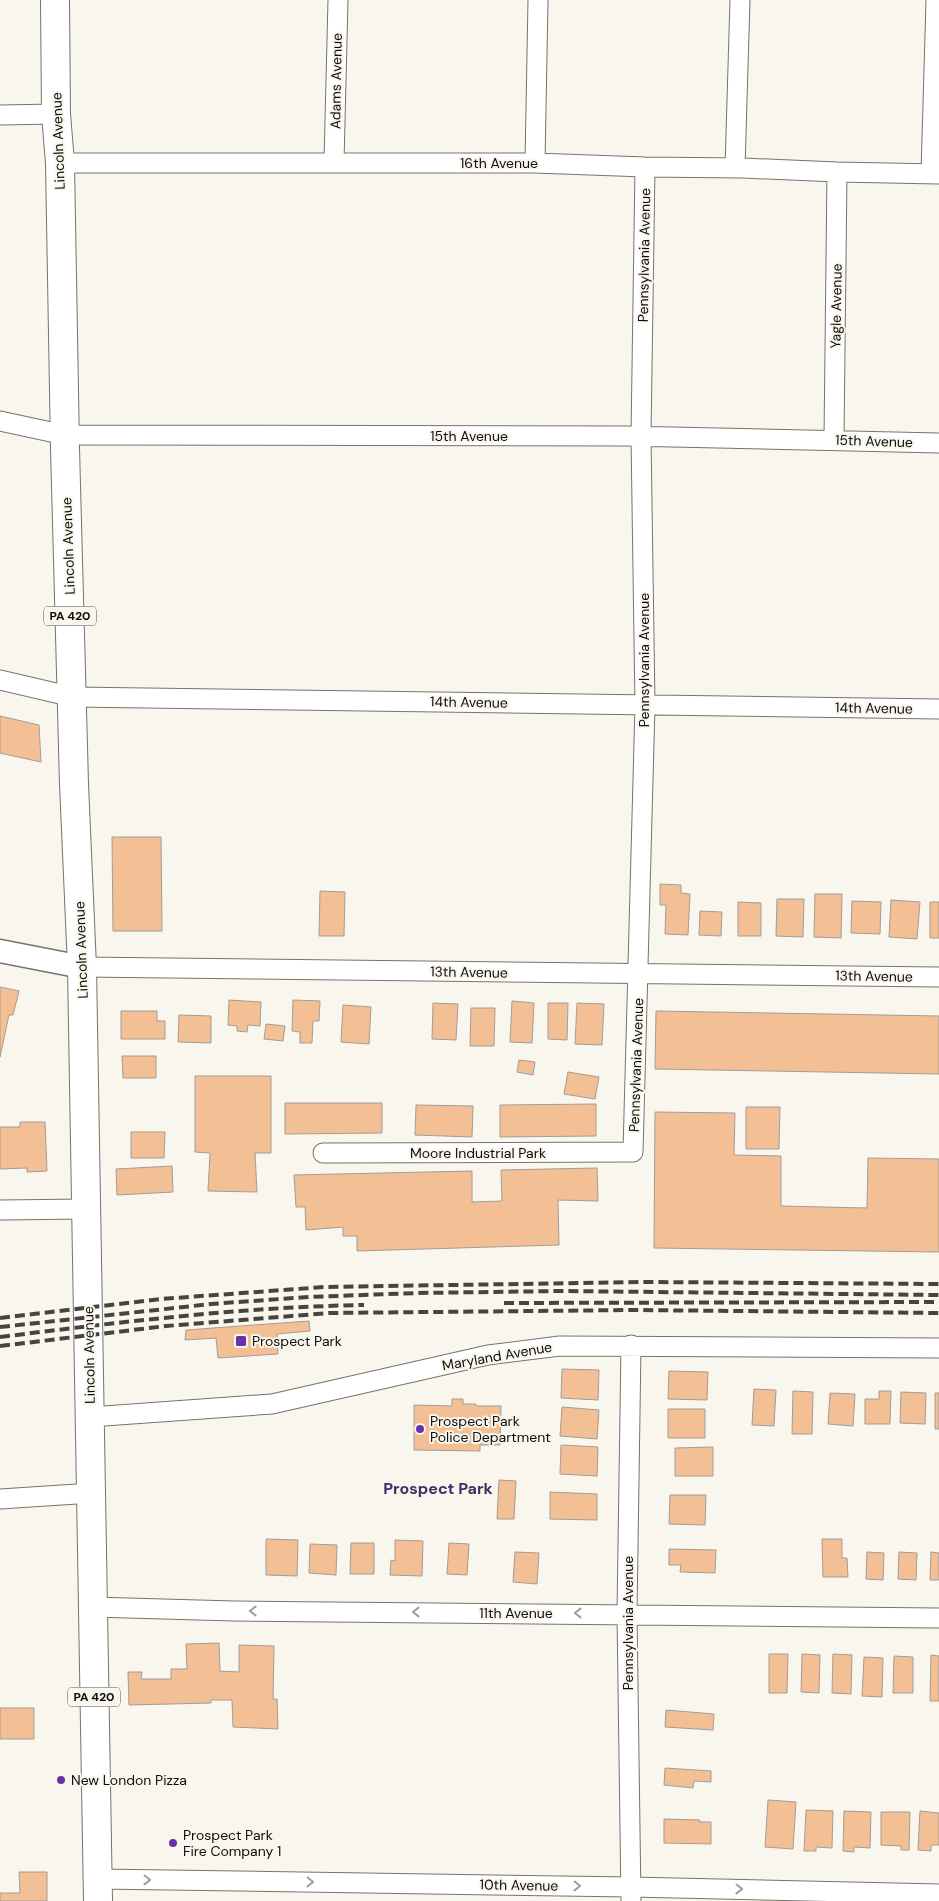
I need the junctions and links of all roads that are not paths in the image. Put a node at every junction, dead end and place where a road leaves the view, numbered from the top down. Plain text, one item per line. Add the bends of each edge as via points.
1 (55, 0) edge
2 (338, 0) edge
3 (538, 0) edge
4 (740, 0) edge
5 (936, 0) edge
6 (56, 114) junction
7 (0, 115) edge
8 (334, 162) junction
9 (60, 163) junction
10 (535, 163) junction
11 (645, 167) junction
12 (735, 168) junction
13 (837, 172) junction
14 (935, 174) edge
15 (0, 421) edge
16 (65, 435) junction
17 (641, 436) junction
18 (834, 439) junction
19 (939, 443) edge
20 (0, 680) edge
21 (73, 697) junction
22 (645, 705) junction
23 (939, 709) edge
24 (0, 951) edge
25 (82, 968) junction
26 (638, 974) junction
27 (939, 977) edge
28 (632, 1152) joint
29 (323, 1153) dead end
30 (86, 1209) junction
31 (0, 1210) edge
32 (631, 1345) junction
33 (939, 1348) edge
34 (90, 1416) junction
35 (92, 1493) junction
36 (0, 1499) edge
37 (92, 1607) junction
38 (627, 1614) junction
39 (939, 1618) edge
40 (98, 1890) edge
41 (631, 1894) edge
42 (939, 1894) edge

1 - 6 main road, Lincoln Avenue / PA 420
2 - 8 street, Adams Avenue
3 - 10 street
4 - 12 street
5 - 14 street
6 - 7 street
6 - 9 main road, Lincoln Avenue / PA 420
8 - 9 street, 16th Avenue
8 - 10 street, 16th Avenue
9 - 16 main road, Lincoln Avenue / PA 420
10 - 11 street, 16th Avenue
11 - 12 street, 16th Avenue
11 - 17 street, Pennsylvania Avenue
12 - 13 street, 16th Avenue
13 - 14 street, 16th Avenue
13 - 18 street, Yagle Avenue
15 - 16 street, 15th Avenue
16 - 17 street, 15th Avenue
16 - 21 main road, Lincoln Avenue / PA 420
17 - 18 street, 15th Avenue
17 - 22 street, Pennsylvania Avenue
18 - 19 street, 15th Avenue
20 - 21 street, 14th Avenue
21 - 22 street, 14th Avenue
21 - 25 main road, Lincoln Avenue / PA 420
22 - 23 street, 14th Avenue
22 - 26 street, Pennsylvania Avenue
24 - 25 street, 13th Avenue
25 - 26 street, 13th Avenue
25 - 30 main road, Lincoln Avenue / PA 420
26 - 27 street, 13th Avenue
26 - 28 street, Pennsylvania Avenue
28 - 29 street, Moore Industrial Park
30 - 31 street
30 - 34 main road, Lincoln Avenue / PA 420
32 - 33 street, Maryland Avenue
32 - 34 street, Maryland Avenue via 560,1346 488,1355 272,1404
32 - 38 street, Pennsylvania Avenue
34 - 35 main road, Lincoln Avenue / PA 420
35 - 36 street
35 - 37 main road, Lincoln Avenue / PA 420
38 -> 37 street, 11th Avenue
37 - 40 main road, Lincoln Avenue / PA 420
38 - 39 street, 11th Avenue
38 - 41 street, Pennsylvania Avenue
40 -> 41 street, 10th Avenue
41 -> 42 street, 10th Avenue

